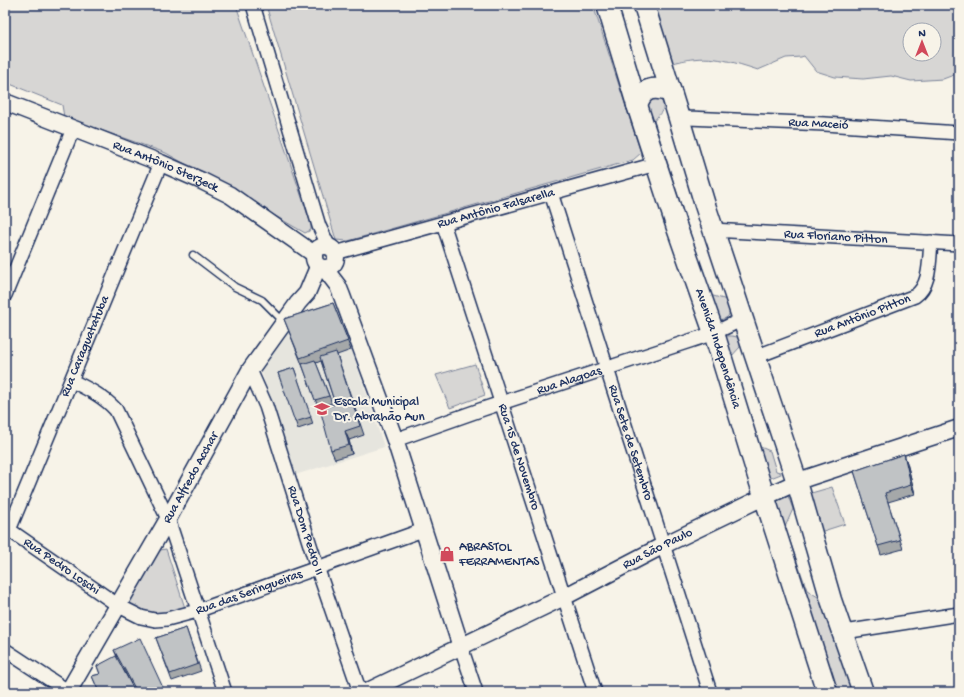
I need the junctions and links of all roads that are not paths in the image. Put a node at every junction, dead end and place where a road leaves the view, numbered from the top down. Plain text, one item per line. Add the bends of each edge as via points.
1 (253, 5) edge
2 (607, 5) edge
3 (644, 5) edge
4 (662, 62) junction
5 (627, 74) junction
6 (671, 92) junction
7 (5, 102) edge
8 (637, 105) junction
9 (678, 115) junction
10 (73, 129) junction
11 (959, 133) edge
12 (161, 163) junction
13 (656, 164) junction
14 (551, 193) junction
15 (443, 223) junction
16 (713, 230) junction
17 (931, 242) junction
18 (959, 244) edge
19 (193, 255) dead end
20 (325, 257) junction
21 (5, 295) edge
22 (742, 319) junction
23 (284, 322) junction
24 (714, 333) junction
25 (756, 357) junction
26 (606, 369) junction
27 (250, 370) junction
28 (72, 381) junction
29 (501, 403) junction
30 (959, 428) edge
31 (395, 440) junction
32 (797, 482) junction
33 (765, 496) junction
34 (168, 519) junction
35 (7, 529) edge
36 (423, 530) junction
37 (664, 545) junction
38 (317, 567) junction
39 (564, 597) junction
40 (119, 606) junction
41 (197, 611) junction
42 (959, 614) edge
43 (844, 632) junction
44 (461, 647) junction
45 (5, 650) edge
46 (68, 692) edge
47 (225, 692) edge
48 (360, 692) edge
49 (366, 692) edge
50 (476, 692) edge
51 (595, 692) edge
52 (710, 692) edge
53 (827, 692) edge
54 (863, 692) edge

1 - 20 street via 319,226
2 - 5 main road, Avenida Independência
3 - 4 main road
4 - 5 main road via 657,71 647,78
4 - 6 main road
5 - 8 main road, Avenida Independência
6 - 8 main road via 663,89 648,90 640,96
6 - 9 main road
7 - 10 street, Rua Antônio Sterzeck
8 - 13 main road, Avenida Independência
9 - 11 street, Rua Maceió via 688,118
9 - 16 main road
10 - 12 street, Rua Antônio Sterzeck
10 - 21 street
12 - 20 street, Rua Antônio Sterzeck via 230,195
12 - 28 street, Rua Caraguatatuba
13 - 14 street, Rua Antônio Falsarella
13 - 24 main road, Avenida Independência
14 - 15 street, Rua Antônio Falsarella
14 - 26 street, Rua Sete de Setembro
15 - 20 street, Rua Antônio Falsarella
15 - 29 street, Rua 15 de Novembro
16 - 17 street, Rua Floriano Pitton
16 - 22 main road
17 - 18 street, Rua Floriano Pitton
17 - 25 street, Rua Antônio Pitton via 926,284 915,296
19 - 23 lane via 235,287 262,300
20 - 23 street, Rua Alfredo Acchar via 307,293
20 - 31 street
22 - 24 street, Rua Alagoas
22 - 25 main road
23 - 27 street, Rua Alfredo Acchar
24 - 26 street, Rua Alagoas
24 - 33 main road, Avenida Independência
25 - 32 main road
26 - 29 street, Rua Alagoas
26 - 37 street, Rua Sete de Setembro
27 - 34 street, Rua Alfredo Acchar
27 - 38 street, Rua Dom Pedro II via 266,406
28 - 34 street via 94,392 116,410
28 - 35 street, Rua Caraguatatuba
29 - 31 street, Rua Alagoas
29 - 39 street, Rua 15 de Novembro
30 - 32 street, Rua São Paulo
31 - 36 street
32 - 33 street, Rua São Paulo
32 - 43 main road via 831,600
33 - 37 street, Rua São Paulo
33 - 53 main road, Avenida Independência
34 - 40 street, Rua Alfredo Acchar
34 - 41 street
35 - 40 street, Rua Pedro Loschi
36 - 38 street, Rua das Seringueiras
36 - 44 street
37 - 39 street, Rua São Paulo
37 - 52 street, Rua Sete de Setembro
38 - 41 street, Rua das Seringueiras
38 - 48 street, Rua Dom Pedro II
39 - 44 street, Rua São Paulo
39 - 51 street, Rua 15 de Novembro
40 - 41 street, Rua das Seringueiras via 141,617 155,620
40 - 46 street, Rua Alfredo Acchar
41 - 47 street
42 - 43 street
43 - 54 main road
44 - 49 street, Rua São Paulo
44 - 50 street
45 - 46 street

